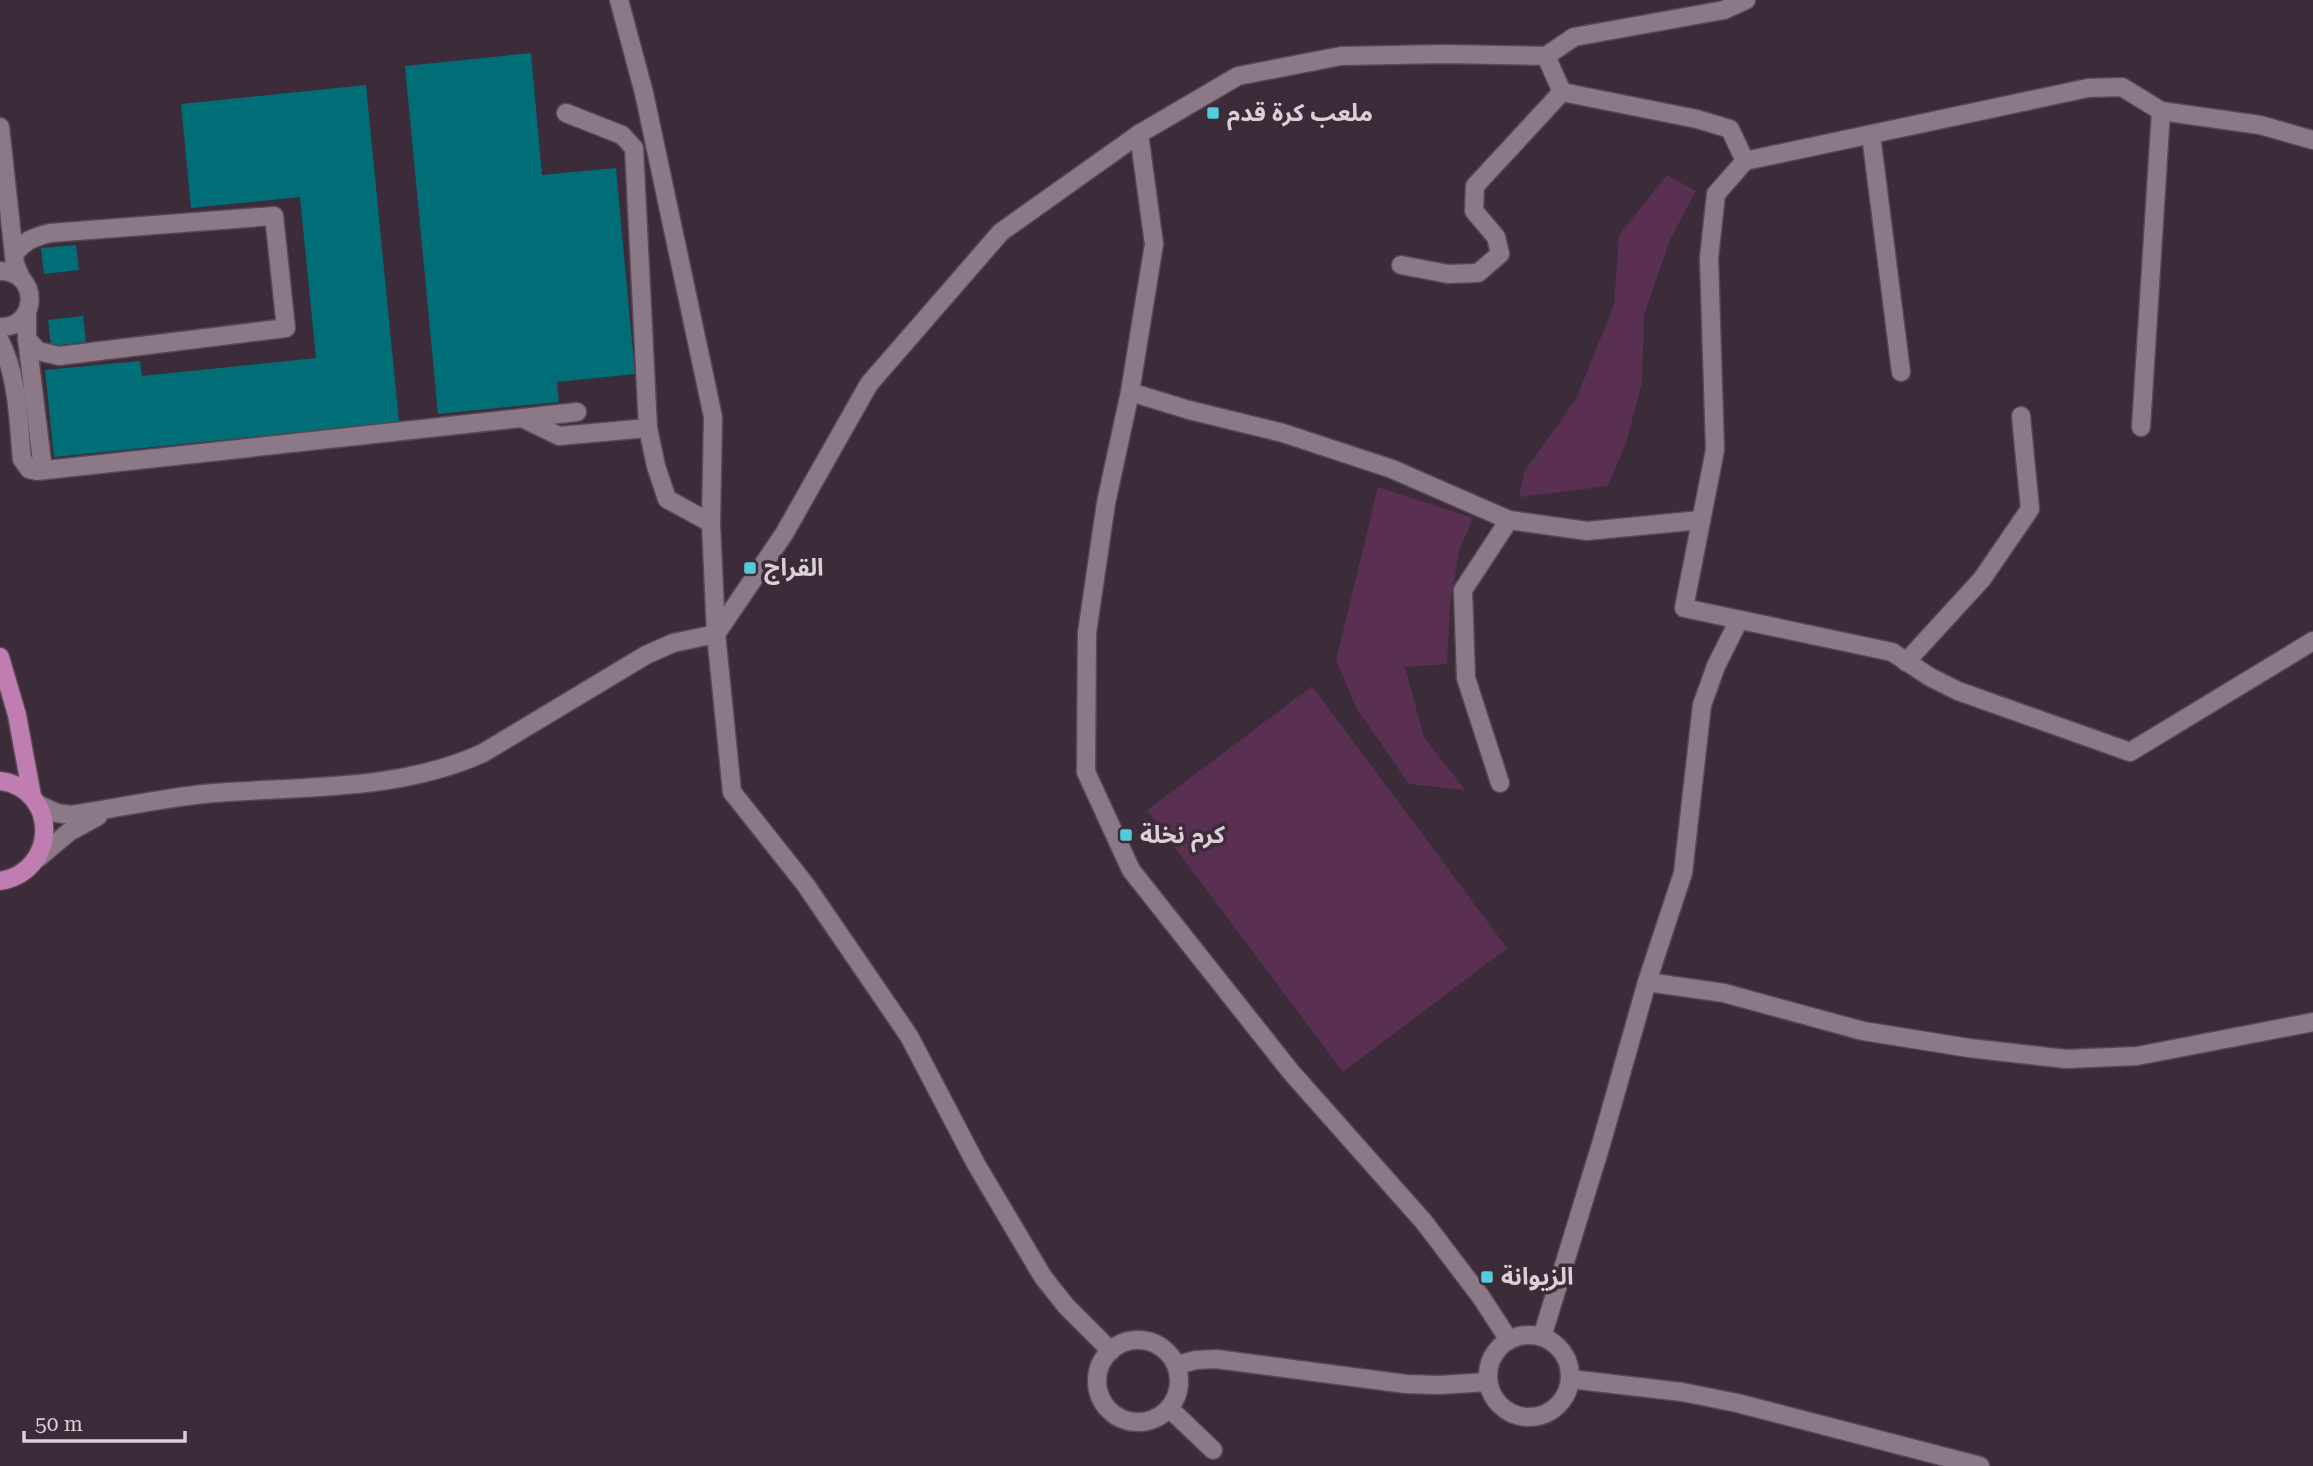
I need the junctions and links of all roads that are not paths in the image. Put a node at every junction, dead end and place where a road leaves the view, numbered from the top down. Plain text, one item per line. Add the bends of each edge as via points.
1 (620, 0) edge
2 (1746, 0) edge
3 (1546, 56) junction
4 (1562, 92) junction
5 (2161, 111) junction
6 (566, 113) dead end
7 (0, 127) edge
8 (1139, 134) junction
9 (1871, 135) junction
10 (2313, 140) edge
11 (1745, 161) junction
12 (14, 255) junction
13 (1401, 265) dead end
14 (0, 271) edge
15 (21, 278) junction
16 (27, 313) junction
17 (0, 327) edge
18 (27, 339) junction
19 (0, 341) edge
20 (1901, 372) dead end
21 (1130, 392) junction
22 (577, 412) dead end
23 (2021, 416) dead end
24 (522, 418) junction
25 (2141, 427) dead end
26 (648, 428) junction
27 (43, 470) junction
28 (1509, 520) junction
29 (1702, 520) junction
30 (711, 523) junction
31 (1739, 620) junction
32 (716, 634) junction
33 (2313, 641) edge
34 (0, 657) edge
35 (1906, 662) junction
36 (0, 781) edge
37 (1500, 783) dead end
38 (34, 800) junction
39 (117, 808) junction
40 (37, 859) junction
41 (3, 884) edge
42 (1647, 982) junction
43 (2313, 1022) edge
44 (1542, 1337) junction
45 (1509, 1340) junction
46 (1111, 1351) junction
47 (1177, 1365) junction
48 (1570, 1379) junction
49 (1488, 1382) junction
50 (1170, 1408) junction
51 (1213, 1450) dead end
52 (1980, 1466) edge

1 - 30 street via 713,417
2 - 3 street via 1724,10 1574,37
3 - 4 street
3 - 8 street via 1341,57 1264,71 1238,76
4 - 11 street via 1730,129
4 - 13 street via 1475,186 1474,211 1496,237 1500,254 1478,273 1448,274
5 - 9 street via 2122,88 2088,88
5 - 10 street via 2260,125
5 - 25 street
6 - 26 street via 622,135 634,148
7 - 12 street
8 - 21 street via 1154,244
8 - 32 street via 1001,232 869,384 784,534
9 - 11 street
9 - 20 street
11 - 29 street via 1716,194 1709,258 1715,450
12 - 15 street
12 - 18 street via 28,240 50,233 274,216 286,328 59,355 38,351
14 - 15 street
15 - 16 street via 30,295
16 - 17 street via 15,325
16 - 18 street
18 - 27 street
19 - 27 street via 12,374 22,459 29,469
21 - 28 street via 1283,433 1392,469
21 - 45 street via 1105,503 1087,633 1086,772 1131,870 1291,1072 1424,1222
22 - 24 street
23 - 35 street via 2030,509 1982,579
24 - 26 street via 559,436
24 - 27 street
26 - 30 street via 667,499
28 - 29 street via 1587,531
28 - 37 street via 1463,590 1466,678
29 - 31 street via 1684,608
30 - 32 street
31 - 35 street via 1892,652
31 - 42 street via 1702,705 1683,873
32 - 39 street via 646,654 515,735 455,766 399,778 175,797
32 - 46 street via 732,792 805,884 909,1036 1042,1277
33 - 35 street via 2130,752 1958,691
34 - 38 main road
36 - 38 main road via 19,787
38 - 39 street via 71,815
38 - 40 main road via 45,827
39 - 40 street via 69,832
40 - 41 main road
42 - 43 street via 1724,993 1863,1031 2066,1059 2137,1056
42 - 44 street
44 - 45 street via 1522,1335
44 - 48 street via 1560,1348 1568,1360
45 - 49 street via 1491,1360
46 - 47 street via 1131,1340 1145,1340 1170,1353
46 - 50 street via 1097,1379 1104,1406 1126,1421 1139,1423 1152,1421
47 - 49 street via 1216,1359 1406,1384
47 - 50 street via 1179,1392
48 - 49 street via 1564,1399 1555,1409 1530,1418 1505,1410
48 - 52 street via 1737,1403
50 - 51 street

